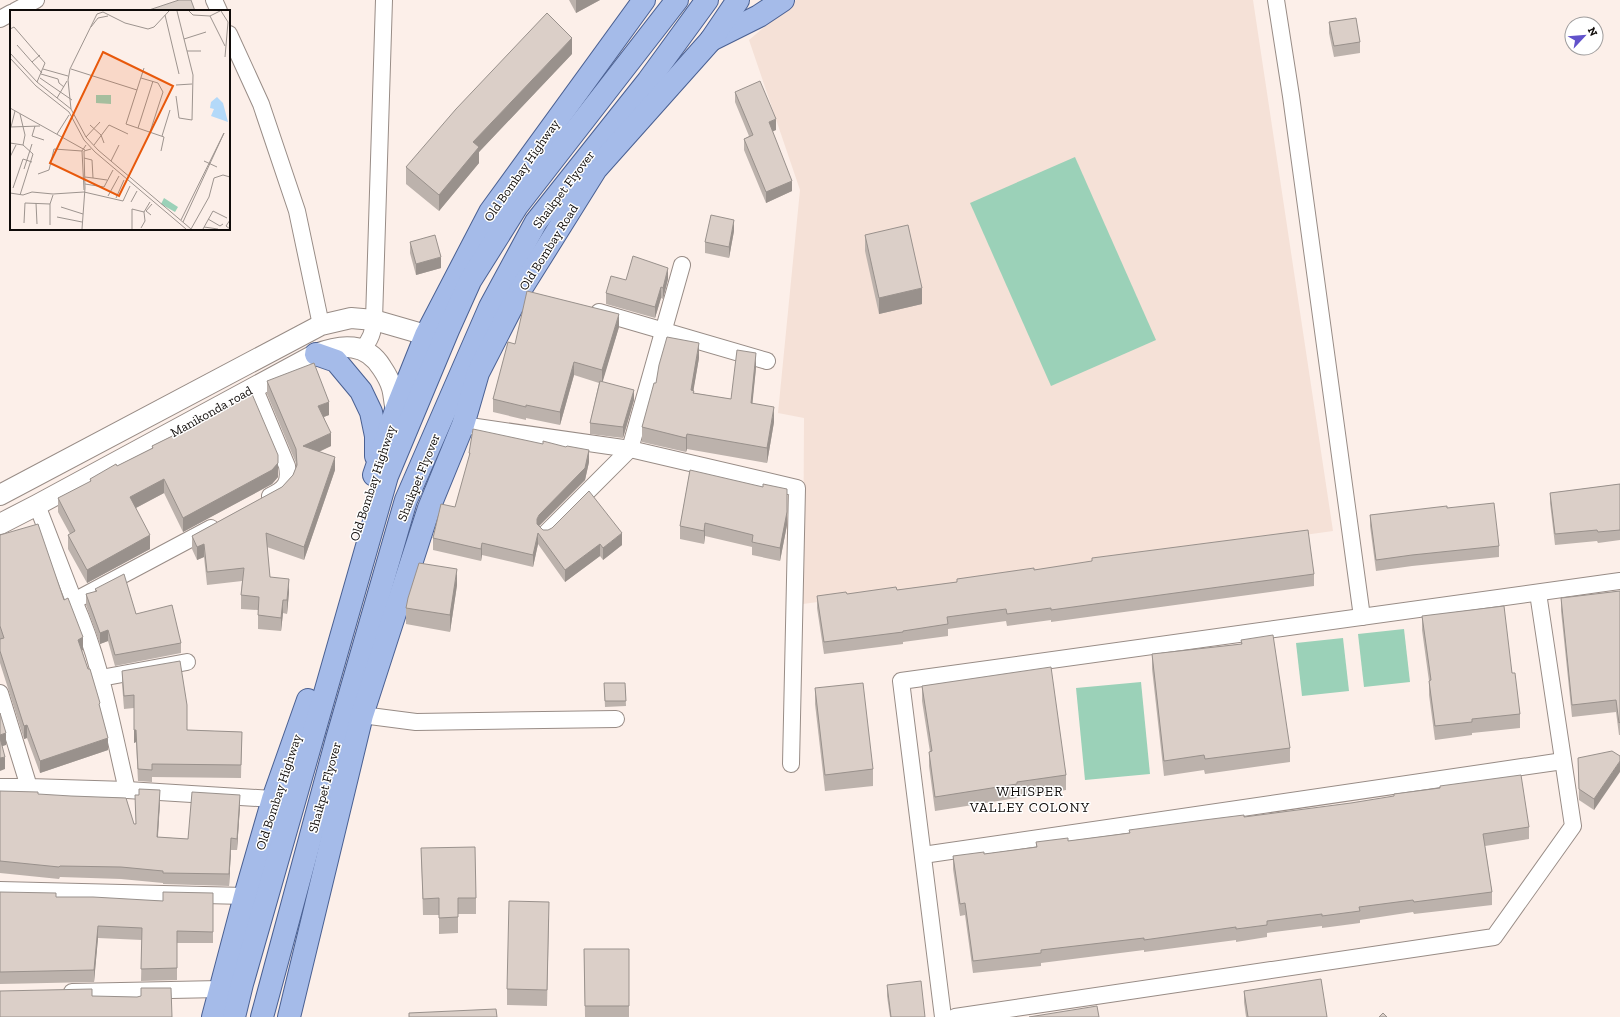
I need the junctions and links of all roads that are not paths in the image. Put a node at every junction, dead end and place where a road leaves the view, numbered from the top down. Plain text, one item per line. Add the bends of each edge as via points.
1 (36, 0) edge
2 (214, 0) edge
3 (384, 0) edge
4 (644, 0) edge
5 (677, 0) edge
6 (707, 0) edge
7 (738, 0) edge
8 (783, 0) edge
9 (1276, 0) edge
10 (17, 10) edge
11 (219, 10) edge
12 (10, 14) edge
13 (0, 19) edge
14 (230, 36) edge
15 (711, 40) junction
16 (682, 265) dead end
17 (588, 309) edge
18 (374, 320) junction
19 (321, 325) junction
20 (662, 332) junction
21 (426, 334) junction
22 (362, 349) junction
23 (316, 354) junction
24 (767, 361) dead end
25 (254, 387) junction
26 (396, 410) junction
27 (463, 425) junction
28 (630, 449) junction
29 (376, 467) junction
30 (0, 495) edge
31 (258, 503) edge
32 (37, 505) junction
33 (224, 521) edge
34 (0, 524) edge
35 (546, 533) edge
36 (1620, 581) edge
37 (1538, 593) junction
38 (74, 602) junction
39 (1362, 617) junction
40 (187, 662) dead end
41 (101, 678) junction
42 (0, 694) edge
43 (362, 714) junction
44 (616, 719) dead end
45 (1563, 761) junction
46 (791, 764) dead end
47 (0, 787) edge
48 (29, 787) junction
49 (127, 790) junction
50 (274, 799) junction
51 (923, 855) junction
52 (0, 890) edge
53 (245, 896) junction
54 (220, 989) junction
55 (55, 992) edge
56 (212, 1017) edge
57 (234, 1017) edge
58 (262, 1017) edge
59 (289, 1017) edge
60 (943, 1017) edge
61 (955, 1017) edge

1 - 10 street
2 - 11 street
3 - 18 street
4 - 21 main road, Old Bombay Highway via 490,212
5 - 57 main road, Shaikpet Flyover via 517,206 470,281 448,330 387,476
6 - 58 main road, Shaikpet Flyover via 648,81 536,222 490,307 406,500 337,739
7 - 15 main road, Old Bombay Road
8 - 15 main road via 760,16
9 - 39 street
12 - 13 street
14 - 19 street via 261,104 297,211
15 - 27 main road, Old Bombay Road via 596,169 528,291 478,373
16 - 20 street
17 - 20 street
18 - 19 street, Manikonda road via 351,318
18 - 21 street, Manikonda road
18 - 22 street via 369,342
19 - 30 street, Manikonda road
20 - 24 street
20 - 28 street
21 - 26 main road, Old Bombay Highway
22 - 23 street, Manikonda road via 347,346
22 - 26 street via 377,360 385,373 392,387
23 - 25 street, Manikonda road
23 - 29 main road via 336,361 361,391 371,412 376,436
25 - 31 street via 288,473 285,486
25 - 32 street, Manikonda road
26 - 29 main road, Old Bombay Highway
27 - 28 street
27 - 43 main road via 429,508
28 - 35 street
28 - 46 street via 797,488
29 - 50 main road, Old Bombay Highway via 305,711
32 - 34 street, Manikonda road
32 - 38 street
33 - 38 street
36 - 37 street
37 - 39 street
37 - 45 street
38 - 41 street
39 - 51 street via 902,681
40 - 41 street
41 - 49 street
42 - 48 street
43 - 44 street via 416,722
43 - 59 main road
45 - 51 street
45 - 61 street via 1573,826 1494,937
47 - 48 street
48 - 49 street
49 - 50 street
50 - 53 main road, Old Bombay Highway
51 - 60 street
52 - 53 street
53 - 54 main road, Old Bombay Highway
54 - 55 street
54 - 56 main road, Old Bombay Highway

